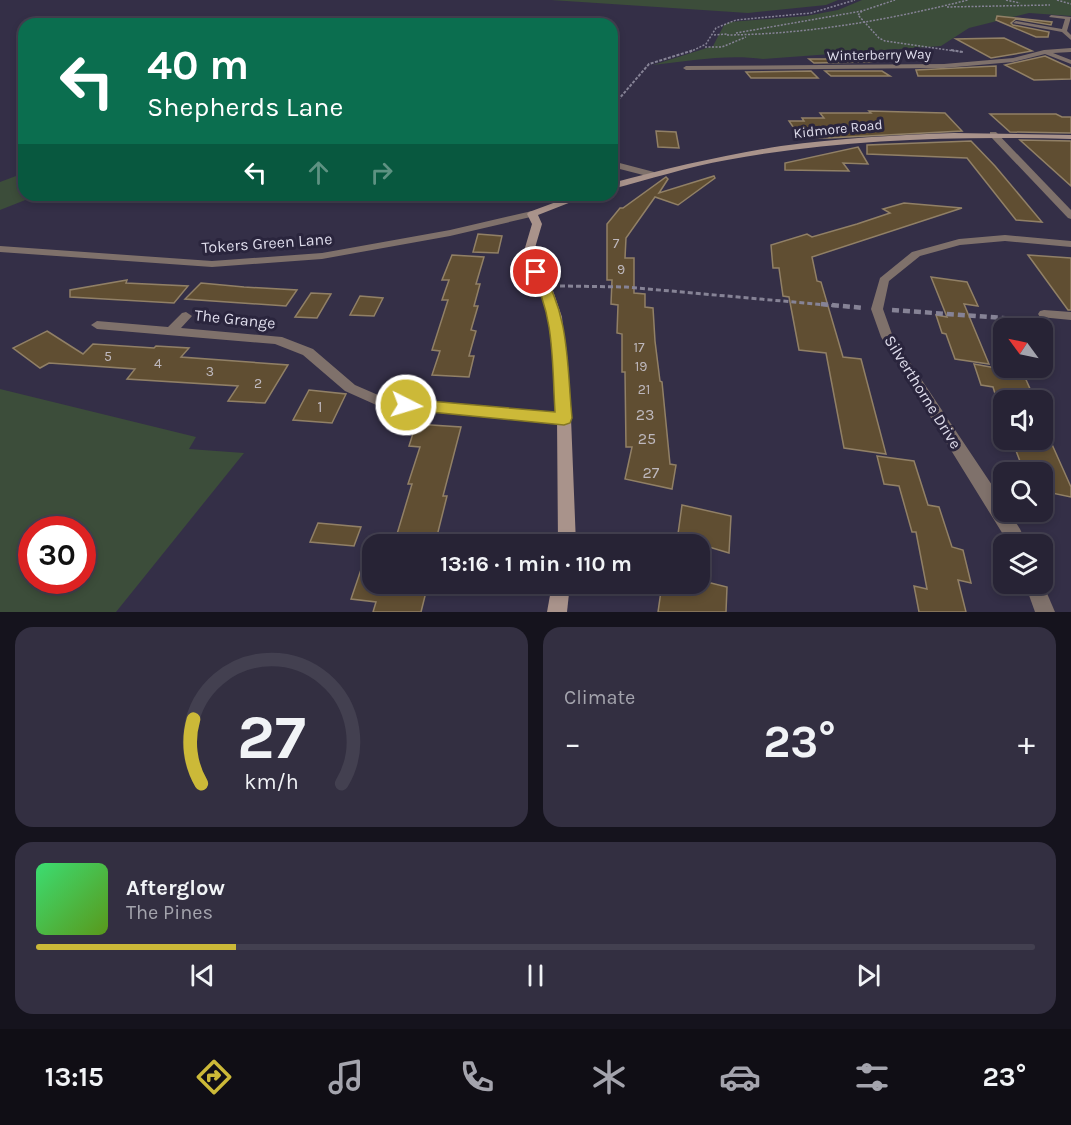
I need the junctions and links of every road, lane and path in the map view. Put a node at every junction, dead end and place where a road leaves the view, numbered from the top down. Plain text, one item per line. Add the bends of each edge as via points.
1 (855, 0) edge
2 (895, 0) edge
3 (968, 0) edge
4 (1006, 0) edge
5 (1057, 0) edge
6 (1029, 4) junction
7 (1050, 4) dead end
8 (1071, 4) edge
9 (1060, 5) dead end
10 (940, 7) junction
11 (862, 11) junction
12 (1051, 16) dead end
13 (1069, 18) edge
14 (1016, 23) dead end
15 (867, 24) junction
16 (772, 27) junction
17 (747, 31) junction
18 (1064, 31) junction
19 (783, 34) junction
20 (714, 35) junction
21 (727, 35) junction
22 (750, 35) junction
23 (1071, 38) edge
24 (702, 46) junction
25 (1071, 50) edge
26 (1044, 52) junction
27 (998, 61) junction
28 (1071, 62) edge
29 (686, 68) dead end
30 (618, 100) edge
31 (993, 134) junction
32 (1071, 137) edge
33 (618, 166) edge
34 (651, 174) junction
35 (618, 184) edge
36 (568, 201) edge
37 (532, 214) junction
38 (1071, 216) edge
39 (1071, 244) edge
40 (0, 249) edge
41 (544, 285) junction
42 (877, 309) junction
43 (1044, 314) joint
44 (186, 316) dead end
45 (1071, 316) edge
46 (98, 325) dead end
47 (171, 331) junction
48 (564, 418) junction
49 (567, 534) edge
50 (1014, 534) edge
51 (560, 594) edge
52 (1038, 594) edge
53 (557, 612) edge
54 (1045, 612) edge

1 - 20 path via 806,14 725,22
2 - 11 path
3 - 10 path
4 - 6 path
5 - 8 path
6 - 7 path
6 - 10 path
8 - 9 path
10 - 15 path
11 - 15 path via 858,15
11 - 16 path
12 - 13 street
13 - 18 street
14 - 18 street
15 - 19 path
15 - 27 path via 885,41 952,49
16 - 17 path
16 - 19 path via 769,30
17 - 21 path
17 - 22 path
18 - 23 street
19 - 22 path
20 - 21 path
20 - 24 path
21 - 22 path
22 - 24 path via 722,47
24 - 30 path via 647,65
25 - 26 street, Winterberry Way
26 - 27 street, Winterberry Way
26 - 28 street
27 - 29 street, Winterberry Way via 944,66
31 - 32 street, Kidmore Road
31 - 34 street, Kidmore Road via 868,139 753,151
31 - 38 street
33 - 34 street
34 - 35 street, Kidmore Road
36 - 37 street
37 - 40 street, Tokers Green Lane via 322,256 212,264
37 - 41 street via 537,224 527,258
39 - 42 street via 1005,238 959,242 916,254 884,280
41 - 42 path via 626,287
41 - 48 street via 556,317
42 - 43 path via 1029,321
42 - 50 street, Silverthorne Drive via 887,337
43 - 45 street
44 - 47 street, The Grange
46 - 47 street, The Grange
47 - 48 street, The Grange via 277,340 308,352 350,388 383,403
48 - 49 street
51 - 53 street
52 - 54 street

